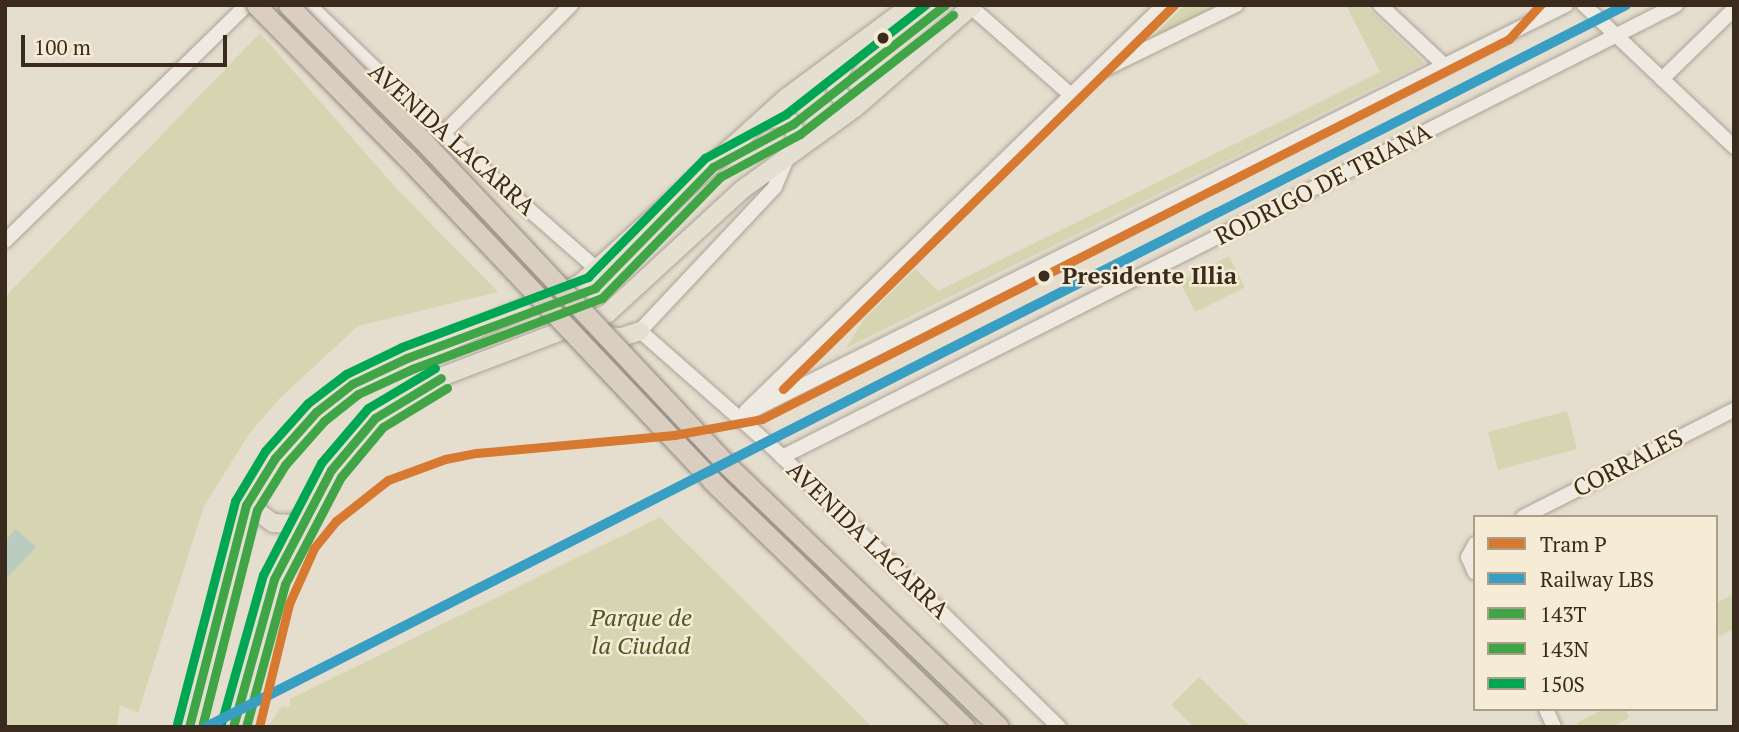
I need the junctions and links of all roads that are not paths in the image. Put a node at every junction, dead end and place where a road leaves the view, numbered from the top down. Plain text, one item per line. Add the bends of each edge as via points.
1 (247, 5) edge
2 (256, 5) edge
3 (288, 5) edge
4 (309, 5) edge
5 (571, 5) edge
6 (911, 5) edge
7 (1164, 5) edge
8 (1236, 5) edge
9 (1380, 5) edge
10 (1566, 5) edge
11 (1584, 5) edge
12 (1676, 5) edge
13 (972, 6) edge
14 (1734, 9) edge
15 (1615, 34) junction
16 (857, 47) junction
17 (1443, 64) junction
18 (1094, 74) junction
19 (1662, 79) junction
20 (1072, 96) junction
21 (855, 108) junction
22 (761, 121) junction
23 (443, 134) junction
24 (1734, 147) edge
25 (793, 152) junction
26 (5, 242) edge
27 (598, 270) junction
28 (578, 328) junction
29 (640, 331) junction
30 (1734, 410) edge
31 (739, 417) junction
32 (782, 457) junction
33 (252, 494) junction
34 (1527, 515) edge
35 (305, 517) junction
36 (1473, 548) edge
37 (1473, 568) edge
38 (1547, 711) edge
39 (189, 727) edge
40 (233, 727) edge
41 (965, 727) edge
42 (999, 727) edge
43 (1059, 727) edge
44 (1554, 727) edge

1 - 26 street
2 - 41 highway, bridge via 712,481
3 - 42 highway, bridge via 424,142 725,463
4 - 23 street, AVENIDA LACARRA
5 - 23 street
6 - 16 main road
7 - 18 street
8 - 18 street
9 - 17 street
10 - 17 street
11 - 15 street
12 - 15 street, RODRIGO DE TRIANA
13 - 20 street
13 - 21 main road
14 - 19 street
15 - 19 street
15 - 32 street, RODRIGO DE TRIANA
16 - 21 main road via 835,81 837,93
16 - 22 main road
17 - 31 street
18 - 20 street
19 - 24 street
20 - 31 street
21 - 25 main road
22 - 25 main road via 783,117 793,124
22 - 27 main road
23 - 27 street, AVENIDA LACARRA
25 - 28 main road via 722,207 622,302
25 - 29 street via 775,187
27 - 33 main road via 548,302 407,358 344,390 295,434
28 - 29 main road via 622,337
28 - 35 main road via 446,376 375,418 331,470
29 - 31 street, AVENIDA LACARRA
30 - 34 street, CORRALES
31 - 32 street, AVENIDA LACARRA
32 - 43 street, AVENIDA LACARRA
33 - 35 main road via 258,512 273,523 292,524
33 - 39 main road via 237,532
35 - 40 main road via 274,579
36 - 37 street via 1468,557
38 - 44 street

